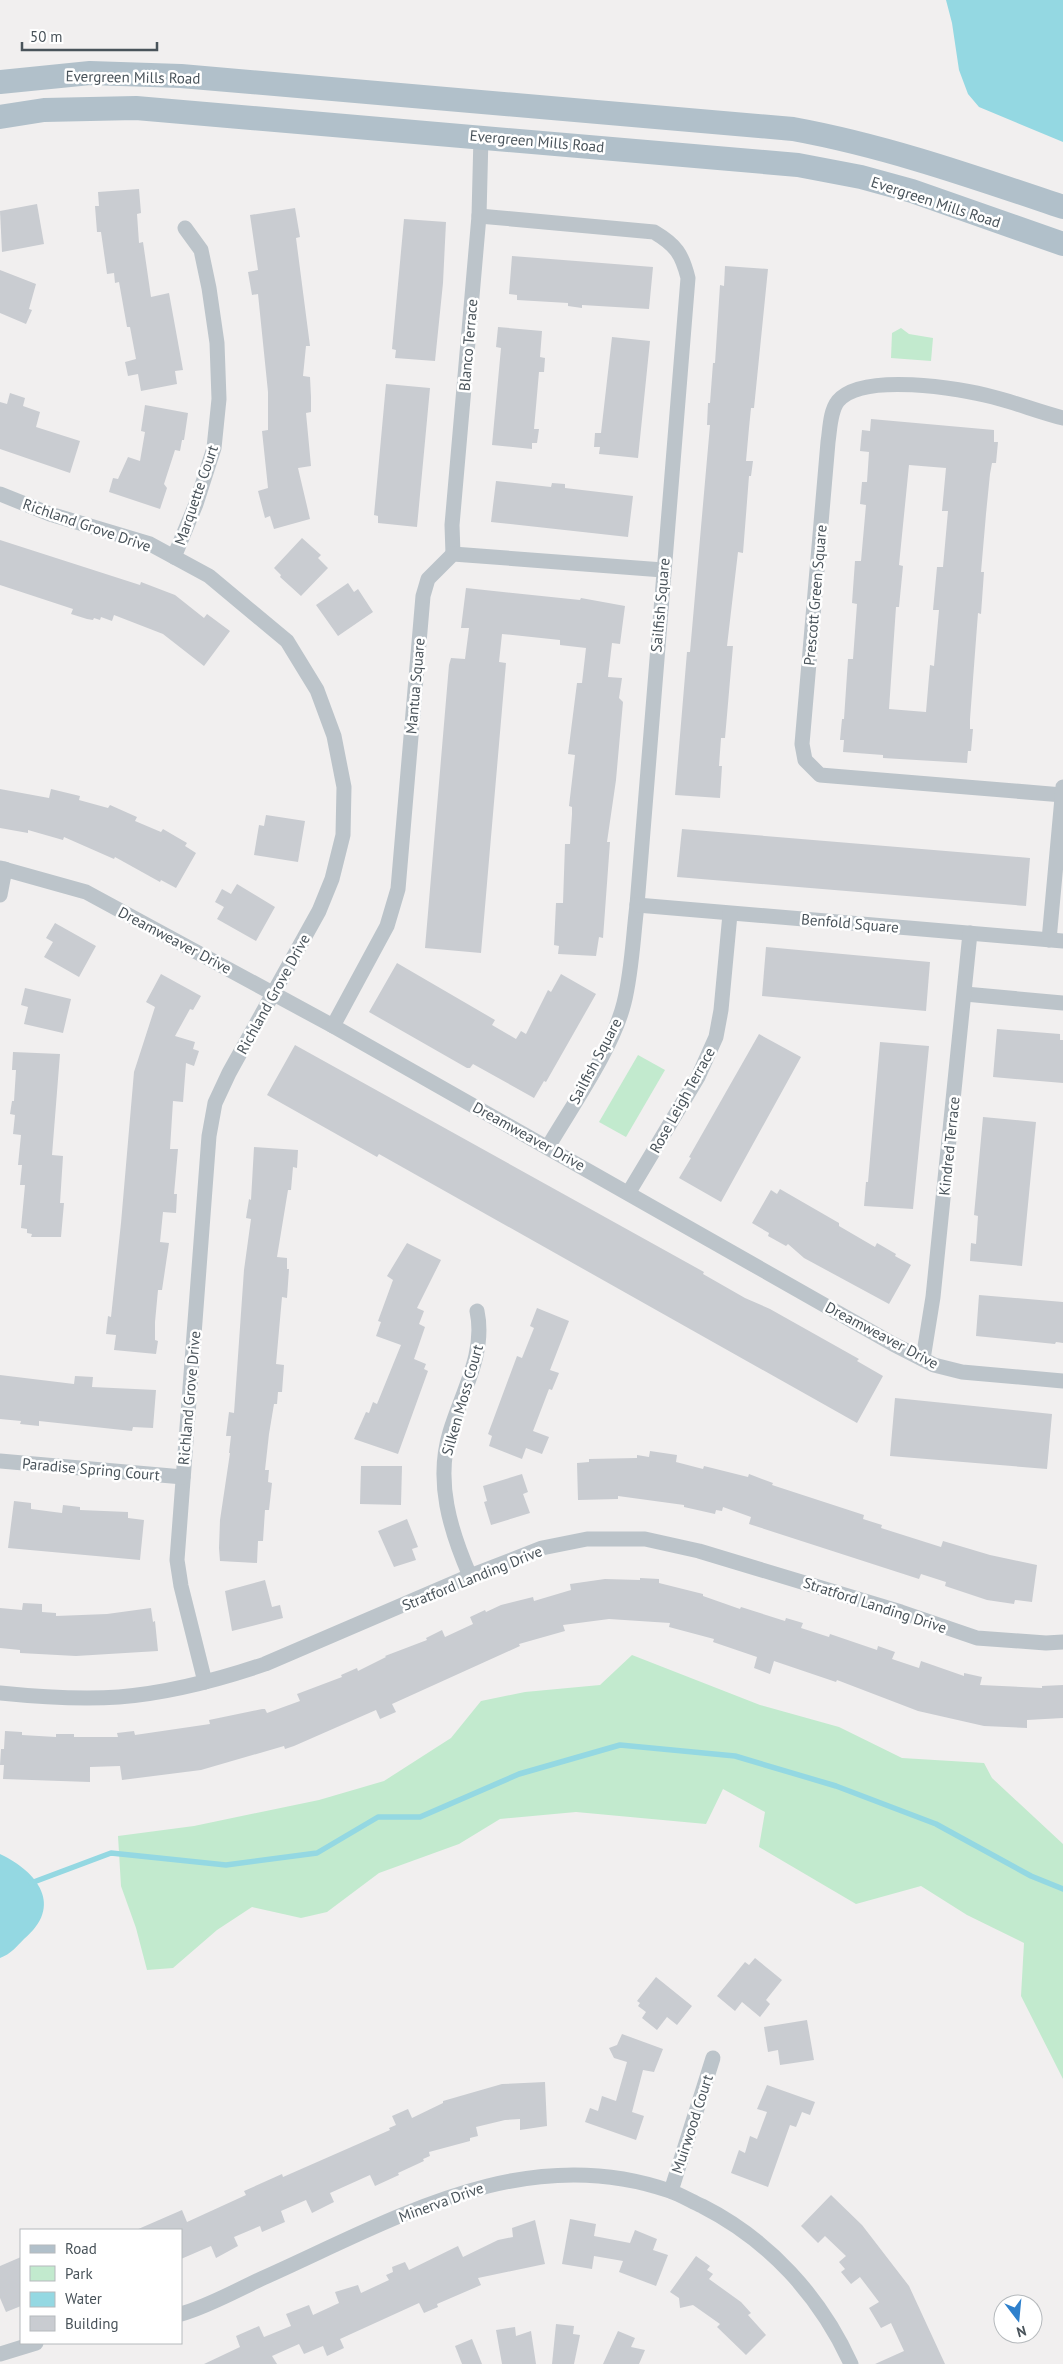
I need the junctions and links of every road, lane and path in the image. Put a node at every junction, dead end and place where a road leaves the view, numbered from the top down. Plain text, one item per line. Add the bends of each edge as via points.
1 (0, 82) edge
2 (0, 118) edge
3 (481, 136) junction
4 (1063, 207) edge
5 (480, 216) junction
6 (185, 228) dead end
7 (1063, 244) edge
8 (1063, 418) edge
9 (0, 494) edge
10 (453, 554) junction
11 (174, 557) junction
12 (663, 570) junction
13 (1063, 792) edge
14 (2, 868) edge
15 (0, 895) edge
16 (637, 905) junction
17 (730, 914) junction
18 (970, 933) junction
19 (1056, 941) edge
20 (274, 994) junction
21 (965, 994) junction
22 (1063, 1003) edge
23 (333, 1026) junction
24 (548, 1148) junction
25 (629, 1192) junction
26 (477, 1311) dead end
27 (923, 1359) junction
28 (1063, 1381) edge
29 (0, 1461) edge
30 (183, 1477) junction
31 (470, 1576) junction
32 (1063, 1642) edge
33 (205, 1682) junction
34 (0, 1693) edge
35 (713, 2058) dead end
36 (671, 2191) junction
37 (182, 2314) edge
38 (33, 2344) edge
39 (0, 2354) edge
40 (852, 2364) edge

1 - 4 main road, Evergreen Mills Road via 90,73 181,76 793,129 849,139 916,157
2 - 3 main road, Evergreen Mills Road via 44,110 136,108
3 - 5 street, Blanco Terrace
3 - 7 main road, Evergreen Mills Road via 798,165 912,191
5 - 10 street, Blanco Terrace via 452,525
5 - 12 street, Sailfish Square via 654,232 670,242 683,258 688,278
6 - 11 street, Marquette Court via 201,250 209,288 217,343 219,399 214,448
8 - 13 street, Prescott Green Square via 962,390 884,384 851,391 837,402 828,442 802,744 805,760 820,775
9 - 11 street, Richland Grove Drive via 50,514 150,544
10 - 12 street
10 - 23 street, Mantua Square via 428,579 423,596 398,889 379,941
11 - 20 street, Richland Grove Drive via 209,576 286,641 317,690 334,736 344,787 343,835 320,911
12 - 16 street, Sailfish Square
13 - 19 street
14 - 15 street
14 - 20 street, Dreamweaver Drive via 86,892
16 - 17 street, Benfold Square
16 - 24 street, Sailfish Square via 624,1003 614,1032
17 - 18 street, Benfold Square
17 - 25 street, Rose Leigh Terrace via 716,1037 698,1076
18 - 19 street, Benfold Square
18 - 21 street, Kindred Terrace
20 - 23 street, Dreamweaver Drive
20 - 30 street, Richland Grove Drive via 215,1103 209,1136
21 - 22 street
21 - 27 street, Kindred Terrace via 933,1297
23 - 24 street, Dreamweaver Drive
24 - 25 street, Dreamweaver Drive
25 - 27 street, Dreamweaver Drive
26 - 31 street, Silken Moss Court via 479,1344 450,1432 444,1475 452,1532
27 - 28 street, Dreamweaver Drive via 962,1372
29 - 30 street, Paradise Spring Court
30 - 33 street, Richland Grove Drive via 177,1560
31 - 32 street, Stratford Landing Drive via 542,1548 586,1538 645,1539 699,1551 977,1638
31 - 33 street, Stratford Landing Drive via 264,1664
33 - 34 street, Stratford Landing Drive via 119,1697
35 - 36 street, Muirwood Court
36 - 37 street, Minerva Drive via 618,2178 567,2174 514,2179 464,2191
36 - 40 street, Minerva Drive via 713,2212 760,2242 793,2273
38 - 39 street

